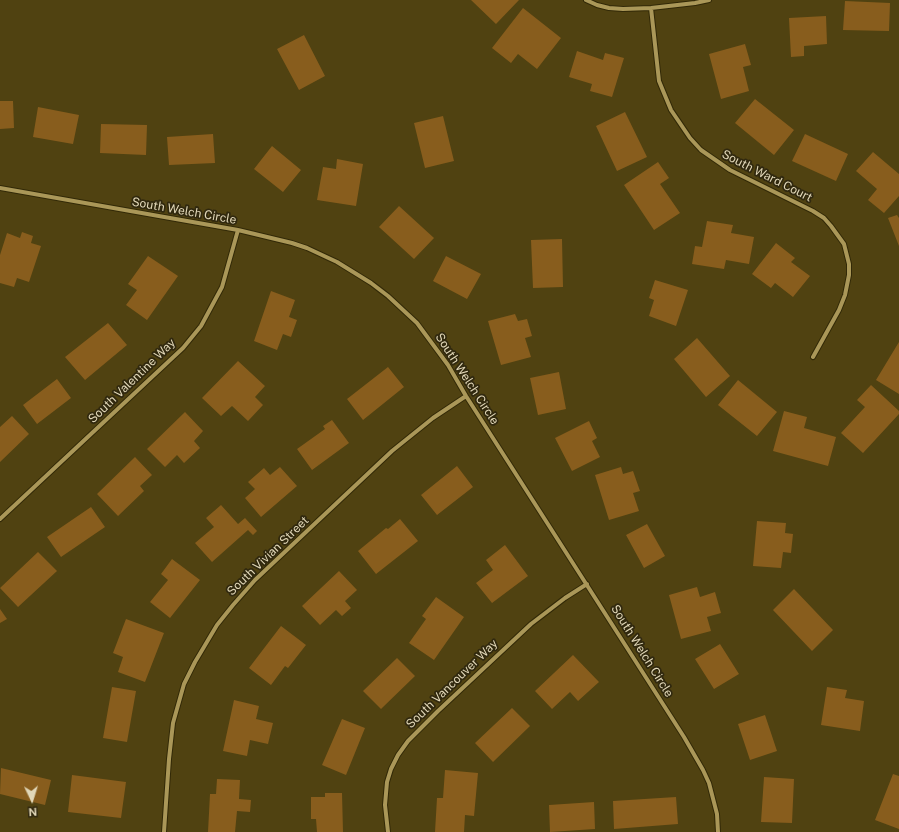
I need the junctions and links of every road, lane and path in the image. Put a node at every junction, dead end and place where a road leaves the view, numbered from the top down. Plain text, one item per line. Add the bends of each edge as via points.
1 (586, 0) edge
2 (709, 0) edge
3 (651, 8) junction
4 (0, 188) edge
5 (238, 230) junction
6 (813, 357) dead end
7 (466, 396) junction
8 (0, 519) edge
9 (587, 584) junction
10 (164, 832) edge
11 (388, 832) edge
12 (718, 832) edge

1 - 3 street via 609,8
2 - 3 street
3 - 6 street, South Ward Court via 660,81 671,110 690,138 701,150 730,170 814,211 831,226 844,244 849,264 845,295
4 - 5 street, South Welch Circle
5 - 7 street, South Welch Circle via 307,248 337,262 371,283 417,323 448,365
5 - 8 street, South Valentine Way via 222,287 201,326 183,348
7 - 9 street, South Welch Circle
7 - 10 street, South Vivian Street via 433,418 392,451 255,580 217,625 184,684 174,717
9 - 11 street, South Vancouver Way via 548,609 408,741 398,755 387,782 385,805
9 - 12 street, South Welch Circle via 696,756 713,796

